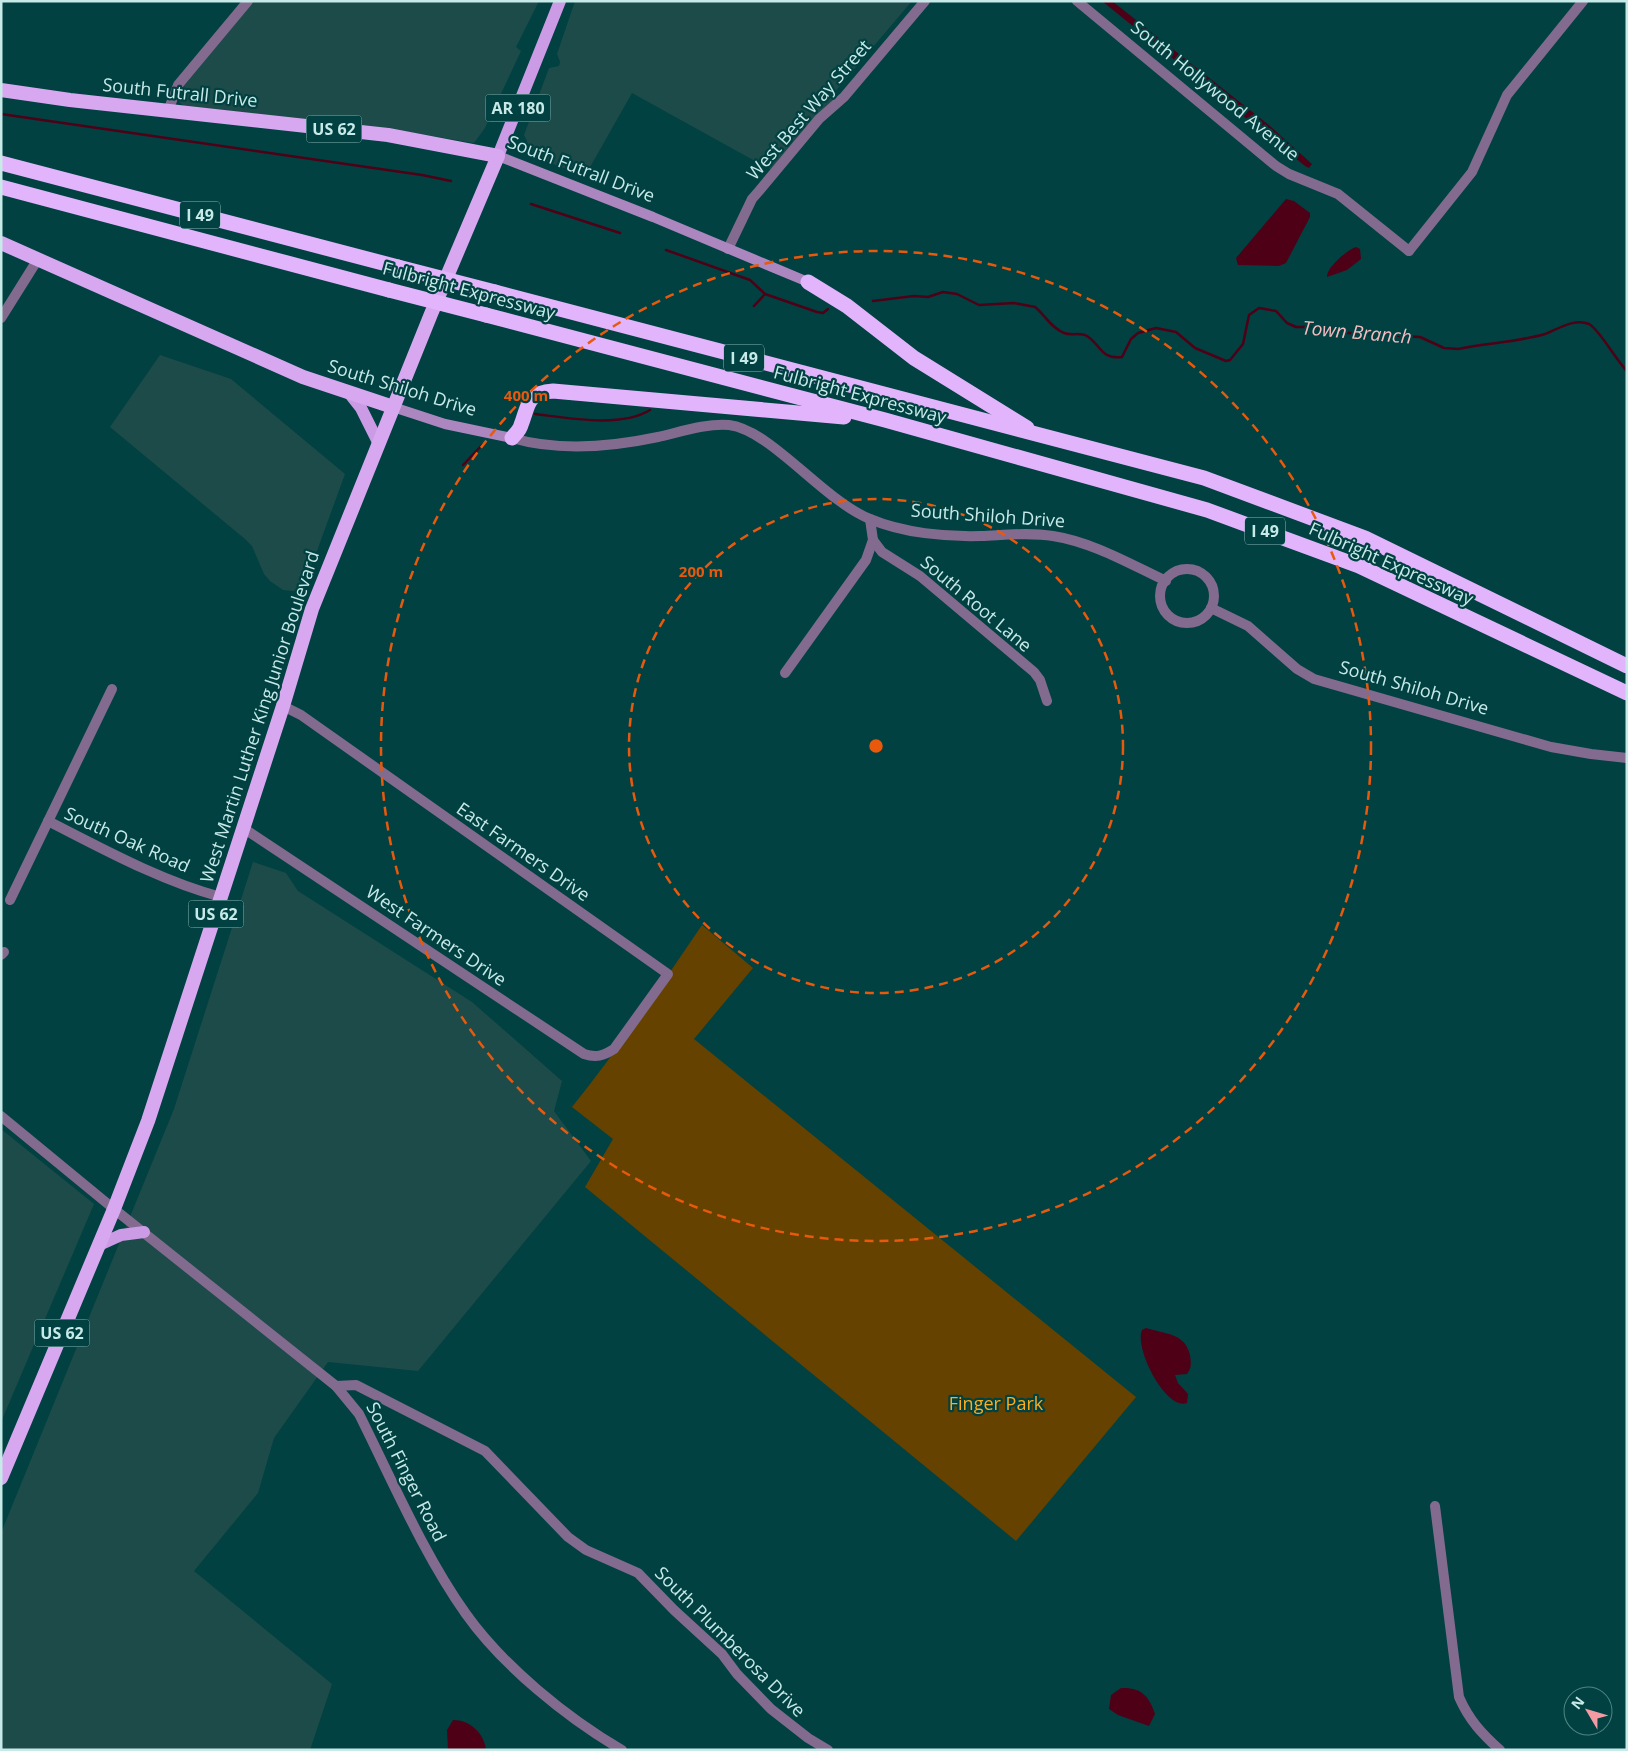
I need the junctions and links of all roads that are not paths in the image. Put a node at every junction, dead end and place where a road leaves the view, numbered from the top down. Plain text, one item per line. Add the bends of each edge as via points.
1 (248, 1) edge
2 (560, 1) edge
3 (925, 1) edge
4 (1077, 1) edge
5 (1583, 1) edge
6 (1, 90) edge
7 (168, 111) junction
8 (498, 156) junction
9 (1, 163) edge
10 (1, 187) edge
11 (1, 243) edge
12 (728, 249) junction
13 (38, 259) junction
14 (808, 282) joint
15 (1, 318) edge
16 (350, 394) junction
17 (393, 406) junction
18 (885, 420) junction
19 (1041, 436) junction
20 (512, 438) junction
21 (378, 442) junction
22 (870, 519) junction
23 (874, 540) junction
24 (1166, 581) junction
25 (1211, 608) junction
26 (1627, 666) edge
27 (785, 673) dead end
28 (112, 689) dead end
29 (1627, 694) edge
30 (1047, 701) dead end
31 (283, 706) junction
32 (1627, 758) edge
33 (48, 822) junction
34 (243, 828) junction
35 (221, 897) junction
36 (10, 900) dead end
37 (614, 1049) joint
38 (1, 1116) edge
39 (114, 1209) junction
40 (144, 1232) junction
41 (99, 1245) junction
42 (336, 1386) junction
43 (1, 1478) edge
44 (1435, 1506) dead end
45 (622, 1750) edge
46 (828, 1750) edge
47 (1500, 1750) edge

1 - 7 street via 178,85
2 - 8 main road, West Martin Luther King Junior Boulevard / AR 180
3 - 12 street, West Best Way Street via 752,199
4 - 5 street, South Hollywood Avenue via 1276,166 1338,194 1409,251 1472,172 1507,95
6 - 7 highway, South Futrall Drive / US 62
7 - 8 highway, South Futrall Drive / US 62 via 388,135
8 - 12 main road, South Futrall Drive via 654,216
8 - 17 highway, West Martin Luther King Junior Boulevard / US 62
9 - 19 highway, Fulbright Expressway / I 49, bridge
10 - 18 highway, Fulbright Expressway / I 49, bridge
11 - 13 highway, South Shiloh Drive
12 - 14 main road, South Futrall Drive
13 - 15 street
13 - 16 highway, South Shiloh Drive via 276,365
14 - 19 highway via 847,306 914,358
16 - 17 highway, South Shiloh Drive
16 - 21 main road
17 - 20 main road, South Shiloh Drive via 445,424
17 - 21 highway, West Martin Luther King Junior Boulevard / US 62
18 - 20 highway via 553,391 538,394 528,402 521,426
18 - 29 highway, Fulbright Expressway / I 49 via 1216,513 1359,566
19 - 26 highway, Fulbright Expressway / I 49 via 1204,478 1365,538
20 - 22 street, South Shiloh Drive via 556,446 598,446 729,425 756,435 835,500
21 - 31 highway, West Martin Luther King Junior Boulevard / US 62 via 312,609
22 - 23 street
22 - 24 street, South Shiloh Drive via 907,530 956,535 1054,536 1086,545
23 - 27 street via 866,560
23 - 30 street, South Root Lane via 882,552 927,582 1034,672
24 - 25 street via 1182,570 1199,572 1211,584
24 - 25 street via 1160,594 1161,604 1172,618 1189,623 1205,616
25 - 32 street, South Shiloh Drive via 1248,626 1297,669 1314,679 1551,746
28 - 33 street
31 - 34 highway, West Martin Luther King Junior Boulevard / US 62
31 - 37 street, East Farmers Drive via 301,715 668,974
33 - 35 street, South Oak Road via 121,858
33 - 36 street
34 - 35 highway, West Martin Luther King Junior Boulevard / US 62
34 - 37 street, West Farmers Drive via 584,1054 593,1057
35 - 39 highway, West Martin Luther King Junior Boulevard / US 62 via 157,1095
38 - 39 street, South Finger Road
39 - 40 street, South Finger Road
39 - 41 highway, West Martin Luther King Junior Boulevard / US 62
40 - 41 main road via 121,1235
40 - 42 street, South Finger Road
41 - 43 highway, West Martin Luther King Junior Boulevard / US 62
42 - 45 street, South Finger Road via 359,1414 441,1576 479,1631 507,1661 565,1712
42 - 46 street, South Plumberosa Drive via 356,1385 485,1451 573,1541 638,1573 722,1654 771,1709
44 - 47 street via 1459,1697 1479,1732

